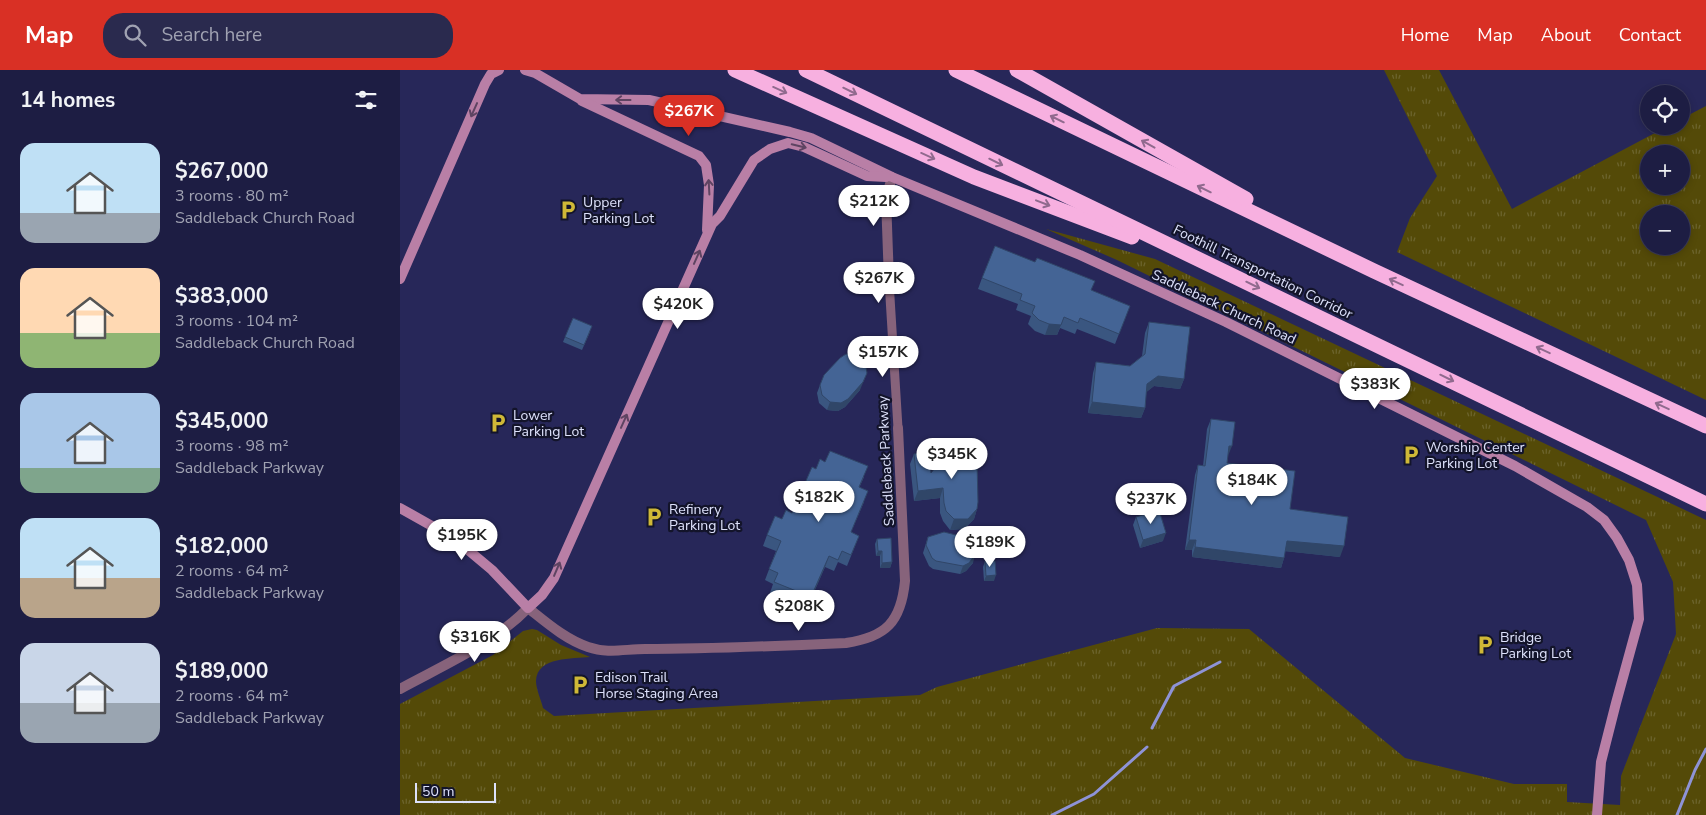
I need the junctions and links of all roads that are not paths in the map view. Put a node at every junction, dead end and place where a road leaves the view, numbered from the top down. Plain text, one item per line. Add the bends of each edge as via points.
1 (499, 70) edge
2 (525, 70) edge
3 (735, 70) edge
4 (806, 70) edge
5 (956, 70) edge
6 (1016, 70) edge
7 (580, 99) junction
8 (892, 178) junction
9 (707, 236) junction
10 (1374, 271) junction
11 (1232, 275) junction
12 (400, 279) edge
13 (889, 281) joint
14 (1706, 426) edge
15 (898, 428) joint
16 (1706, 504) edge
17 (400, 508) edge
18 (528, 608) junction
19 (400, 689) edge
20 (1597, 815) edge

1 -> 12 main road via 485,84
2 - 7 main road, Saddleback Church Road
3 -> 11 highway via 974,176
4 -> 11 highway, Foothill Transportation Corridor
10 -> 5 highway
10 -> 6 highway
8 -> 7 main road, Saddleback Church Road via 811,138 790,132 649,100
9 -> 7 main road via 709,185 706,165 699,156
9 -> 8 main road via 754,160 770,149 788,143 867,176
8 - 13 street, Saddleback Parkway via 886,198
8 - 20 main road, Saddleback Church Road via 1080,255 1226,322 1515,466 1604,520 1629,560 1637,585 1639,619 1601,762
18 -> 9 main road via 554,578
14 -> 10 highway
11 -> 16 highway, Foothill Transportation Corridor
13 - 15 street, Saddleback Parkway
15 - 18 street, Saddleback Parkway via 904,598 898,614 884,632 846,644 610,652 589,648 562,635
17 - 18 main road via 455,539 492,570
18 - 19 street via 477,648

